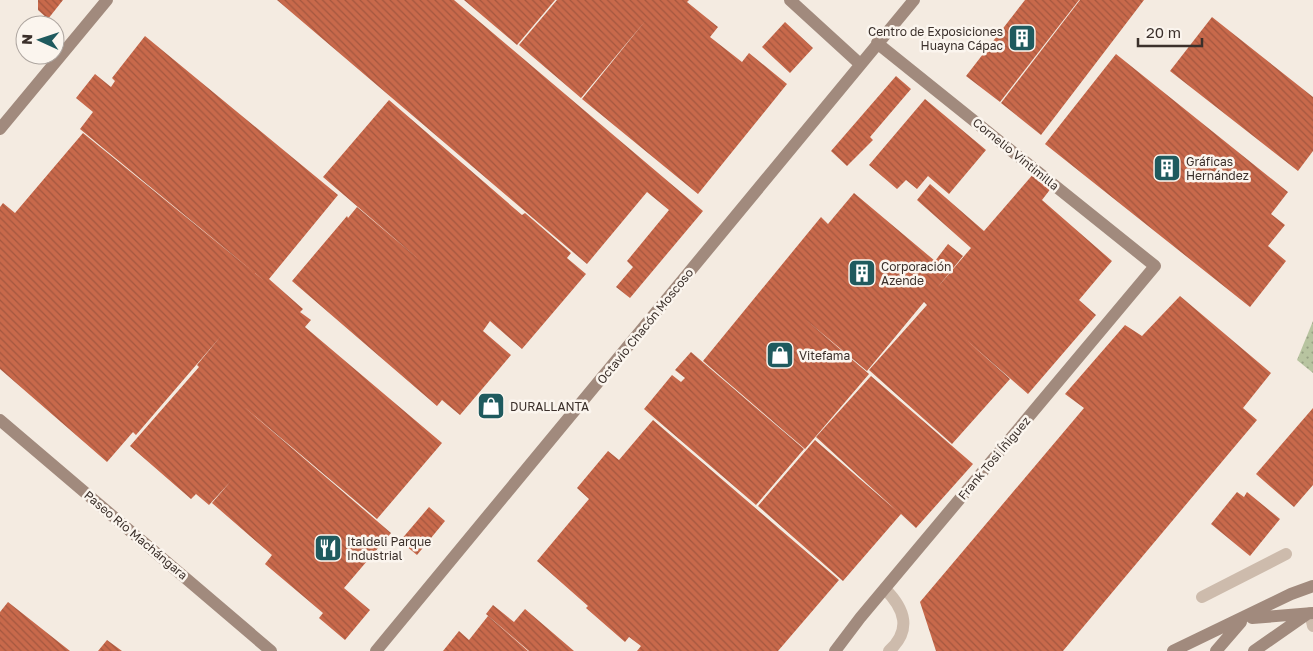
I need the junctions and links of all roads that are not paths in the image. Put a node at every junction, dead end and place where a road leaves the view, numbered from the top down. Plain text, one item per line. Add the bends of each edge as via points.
1 (107, 0) edge
2 (790, 0) edge
3 (914, 0) edge
4 (877, 43) junction
5 (860, 64) junction
6 (0, 130) edge
7 (1155, 266) joint
8 (0, 420) edge
9 (1286, 554) dead end
10 (1313, 586) edge
11 (885, 589) junction
12 (1202, 597) dead end
13 (1311, 613) edge
14 (1244, 618) junction
15 (1313, 626) edge
16 (271, 651) edge
17 (376, 651) edge
18 (835, 651) edge
19 (889, 651) edge
20 (1173, 651) edge
21 (1216, 651) edge
22 (1254, 651) edge

1 - 6 main road
2 - 5 main road
3 - 4 main road, Octavio Chacón Moscoso
4 - 5 main road, Octavio Chacón Moscoso
4 - 7 main road, Cornelio Vintimilla
5 - 17 main road, Octavio Chacón Moscoso
7 - 11 main road, Frank Tosi Íñiguez
8 - 16 main road, Paseo Río Machángara
9 - 12 lane
10 - 14 main road
11 - 18 main road, Frank Tosi Íñiguez
11 - 19 lane via 894,598 904,619 901,637
13 - 14 main road
13 - 15 lane
13 - 22 main road
14 - 20 main road
14 - 21 main road

